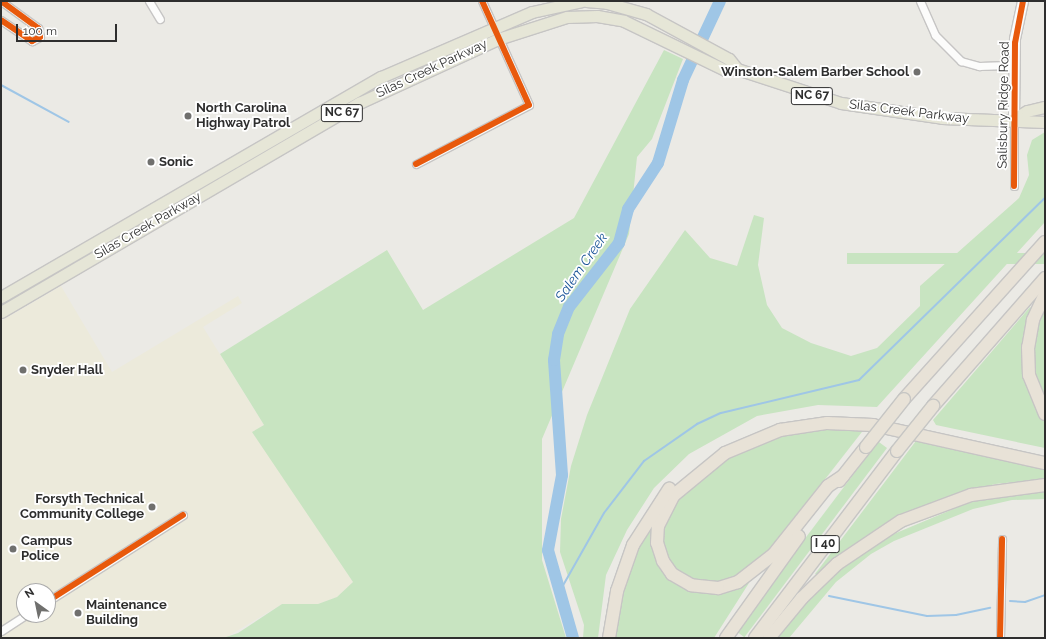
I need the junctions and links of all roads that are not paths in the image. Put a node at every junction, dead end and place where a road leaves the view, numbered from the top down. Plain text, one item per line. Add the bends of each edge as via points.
1 (1, 1) edge
2 (149, 1) edge
3 (482, 1) edge
4 (582, 1) edge
5 (586, 1) edge
6 (920, 1) edge
7 (1023, 1) edge
8 (160, 19) dead end
9 (1, 20) edge
10 (493, 27) junction
11 (498, 39) junction
12 (1015, 65) junction
13 (737, 69) junction
14 (1045, 107) edge
15 (1014, 119) junction
16 (1045, 122) edge
17 (416, 164) dead end
18 (1014, 186) dead end
19 (122, 226) junction
20 (1045, 242) edge
21 (1045, 278) edge
22 (49, 284) junction
23 (1045, 294) edge
24 (1, 297) edge
25 (1, 312) edge
26 (1045, 414) edge
27 (1045, 456) edge
28 (1045, 463) edge
29 (843, 476) junction
30 (1045, 485) edge
31 (183, 515) dead end
32 (1002, 539) dead end
33 (56, 596) edge
34 (16, 621) edge
35 (1, 631) edge
36 (609, 638) edge
37 (726, 638) edge
38 (755, 638) edge
39 (769, 638) edge
40 (1000, 638) edge

1 - 9 street via 38,28 40,37 32,41
2 - 8 street
3 - 10 street
4 - 10 main road, Silas Creek Parkway / NC 67 via 532,12
5 - 13 main road, Silas Creek Parkway / NC 67 via 607,2 646,14 729,59
6 - 12 street via 935,35 962,61 979,66
7 - 12 street, Salisbury Ridge Road via 1015,38
10 - 11 street
10 - 19 main road, Silas Creek Parkway / NC 67 via 351,93
11 - 13 main road, Silas Creek Parkway / NC 67 via 555,20 597,16 624,21 725,70
11 - 17 street via 529,105
11 - 22 main road, Silas Creek Parkway / NC 67 via 359,103
12 - 15 street, Salisbury Ridge Road
13 - 15 main road, Silas Creek Parkway / NC 67 via 812,96 864,108 958,120
14 - 15 main road, Silas Creek Parkway / NC 67 via 1027,111
15 - 16 main road, Silas Creek Parkway / NC 67 via 1029,124
15 - 18 street, Salisbury Ridge Road
19 - 22 main road via 116,236 48,276
19 - 24 main road, Silas Creek Parkway / NC 67
20 - 29 highway, I 40, bridge via 904,399
21 - 38 highway, I 40, bridge via 933,406
22 - 25 main road, Silas Creek Parkway / NC 67
23 - 26 highway via 1033,320 1028,354 1029,374
27 - 36 highway via 866,417 805,417 751,432 691,468 649,516 622,575
28 - 29 highway via 873,425 827,423 780,430 725,453 678,491 658,526 657,543 663,560 672,574 691,585 718,588 738,582 774,554 828,486
29 - 37 highway, I 40
30 - 39 highway via 971,495 901,521 824,576
31 - 33 street
32 - 40 street
34 - 35 street

